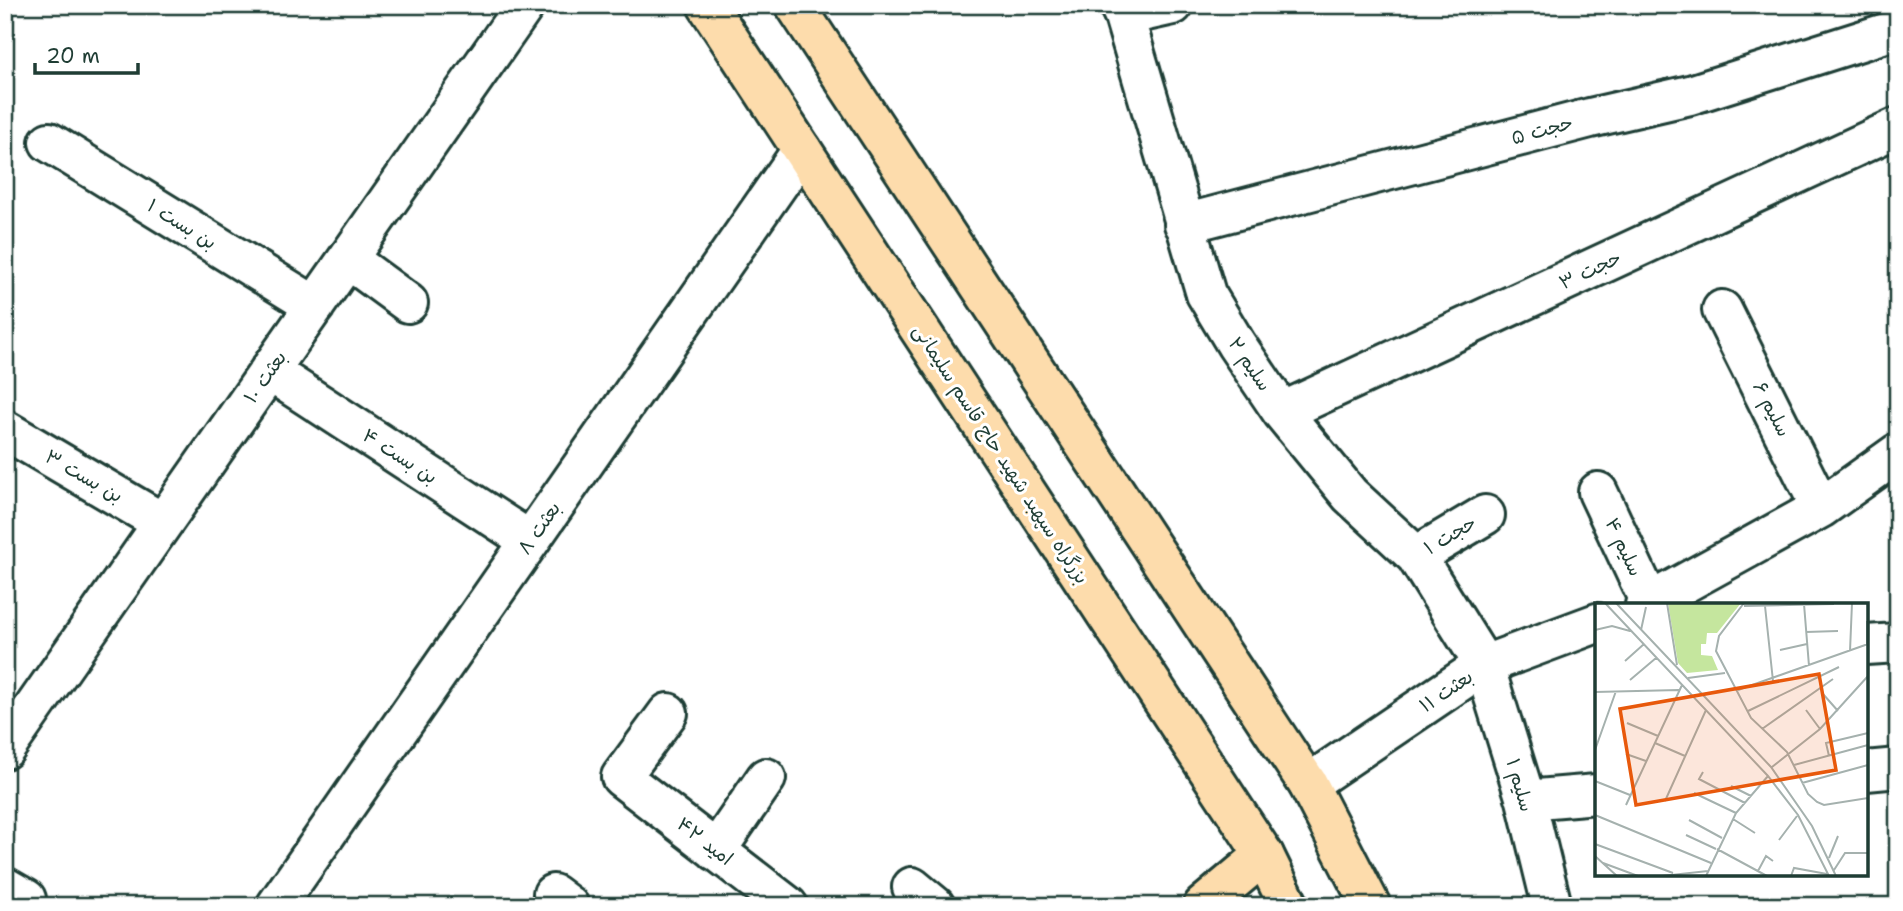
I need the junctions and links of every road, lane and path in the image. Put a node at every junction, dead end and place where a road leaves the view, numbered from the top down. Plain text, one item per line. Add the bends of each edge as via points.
1 (525, 5) edge
2 (707, 5) edge
3 (794, 5) edge
4 (1173, 5) edge
5 (1122, 10) edge
6 (1898, 29) edge
7 (1898, 127) edge
8 (49, 142) dead end
9 (802, 150) junction
10 (1185, 224) junction
11 (348, 259) junction
12 (408, 303) dead end
13 (315, 306) junction
14 (1722, 310) dead end
15 (270, 371) junction
16 (1282, 412) junction
17 (5, 430) edge
18 (1898, 453) edge
19 (1598, 492) dead end
20 (1821, 508) junction
21 (1485, 515) dead end
22 (163, 523) junction
23 (530, 541) junction
24 (1416, 556) junction
25 (1647, 603) edge
26 (1649, 603) edge
27 (1595, 624) edge
28 (1898, 643) edge
29 (1868, 645) edge
30 (1484, 665) junction
31 (668, 713) dead end
32 (5, 749) edge
33 (1898, 768) edge
34 (1868, 771) edge
35 (766, 778) dead end
36 (1308, 784) junction
37 (1595, 794) edge
38 (1526, 800) junction
39 (716, 850) junction
40 (1264, 855) junction
41 (276, 906) edge
42 (788, 906) edge
43 (1203, 906) edge
44 (1289, 906) edge
45 (1371, 906) edge
46 (1552, 906) edge

1 - 11 street, بعثت ۱۰
2 - 9 main road, بزرگراه سپهبد شهید حاج قاسم سلیمانی
3 - 36 main road
4 - 5 street
5 - 10 street, سلیم ۲
6 - 10 street, حجت ۵ via 1690,95
7 - 16 street, حجت ۳
8 - 13 street, بن بست ۱
9 - 23 street, بعثت ۸
9 - 40 main road, بزرگراه سپهبد شهید حاج قاسم سلیمانی
10 - 16 street, سلیم ۲ via 1206,294
11 - 12 street
11 - 13 street, بعثت ۱۰
13 - 15 street, بعثت ۱۰
14 - 20 street, سلیم ۶
15 - 22 street, بعثت ۱۰
15 - 23 street, بن بست ۴
16 - 24 street, سلیم ۲ via 1350,495
17 - 22 street, بن بست ۳
18 - 20 street
19 - 25 street, سلیم ۴
20 - 26 street
21 - 24 street, حجت ۱
22 - 32 street, بعثت ۱۰
23 - 41 street, بعثت ۸
24 - 30 street, سلیم ۲
27 - 30 street, بعثت ۱۱
28 - 29 street
30 - 36 street, بعثت ۱۱
30 - 38 street, سلیم ۱
31 - 39 street, امید ۴۲ via 621,777
33 - 34 street
35 - 39 street
36 - 45 main road
37 - 38 street
38 - 46 street, سلیم ۱
39 - 42 street, امید ۴۲
40 - 43 main road
40 - 44 main road, بزرگراه سپهبد شهید حاج قاسم سلیمانی

